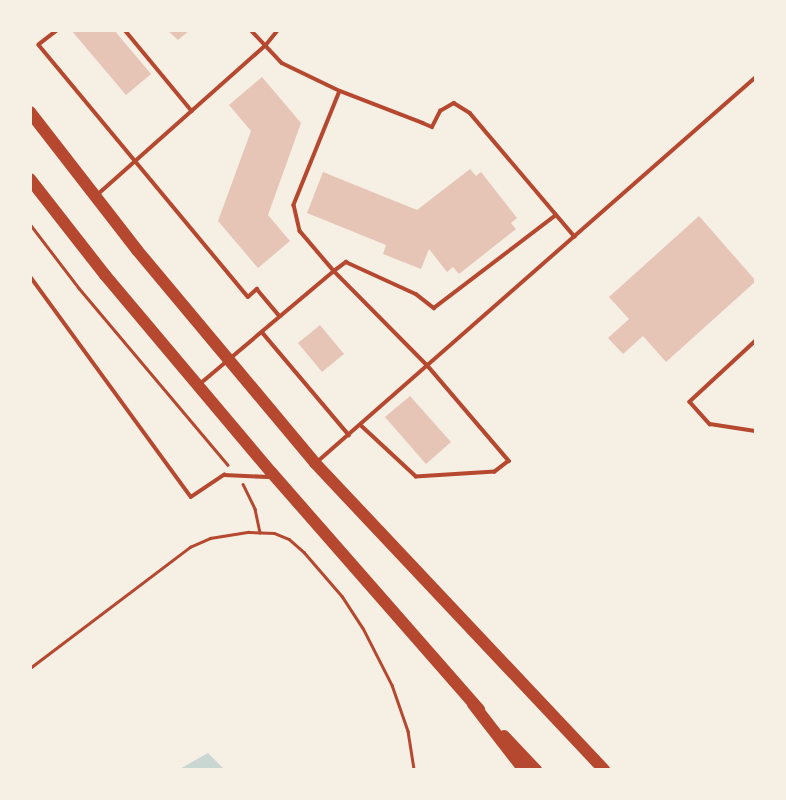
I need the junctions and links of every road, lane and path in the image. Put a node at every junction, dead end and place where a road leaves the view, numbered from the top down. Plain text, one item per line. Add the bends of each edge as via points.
1 (58, 30) edge
2 (125, 30) edge
3 (251, 30) edge
4 (278, 30) edge
5 (265, 47) junction
6 (756, 77) edge
7 (340, 92) junction
8 (192, 111) junction
9 (30, 112) edge
10 (134, 162) junction
11 (30, 179) edge
12 (95, 196) junction
13 (556, 215) junction
14 (30, 225) edge
15 (575, 237) junction
16 (334, 271) junction
17 (30, 276) edge
18 (280, 316) junction
19 (262, 331) junction
20 (756, 341) edge
21 (229, 359) junction
22 (428, 366) junction
23 (198, 386) junction
24 (360, 425) junction
25 (756, 431) edge
26 (349, 435) junction
27 (315, 463) junction
28 (235, 474) junction
29 (276, 478) junction
30 (260, 532) junction
31 (30, 668) edge
32 (473, 704) junction
33 (414, 770) edge
34 (524, 770) edge
35 (536, 770) edge
36 (604, 770) edge

1 - 10 lane via 39,45
2 - 8 lane
3 - 5 lane
4 - 5 lane
5 - 7 lane via 282,63
5 - 8 lane
6 - 15 lane
7 - 13 lane via 432,127 440,111 454,103 470,113
7 - 16 lane via 294,205 300,230
8 - 10 lane
9 - 12 highway
10 - 12 lane
10 - 18 lane via 248,297 257,289
11 - 23 highway
12 - 21 highway
13 - 15 lane
13 - 16 lane via 434,308 416,294 346,262
14 - 28 path
15 - 22 lane
16 - 18 lane
16 - 22 lane
17 - 28 lane via 191,497 223,475
18 - 19 lane
19 - 21 lane
19 - 26 lane
20 - 25 lane via 690,402 710,424
21 - 23 lane
21 - 27 highway
22 - 24 lane
22 - 24 lane via 509,461 495,472 415,478
23 - 29 highway
24 - 26 lane
26 - 27 lane
27 - 36 highway
28 - 29 lane
28 - 30 path via 255,509
29 - 32 highway
30 - 31 path via 210,538 190,547
30 - 33 path via 289,538 342,596 363,628 392,685 408,731
32 - 34 highway
32 - 35 highway

